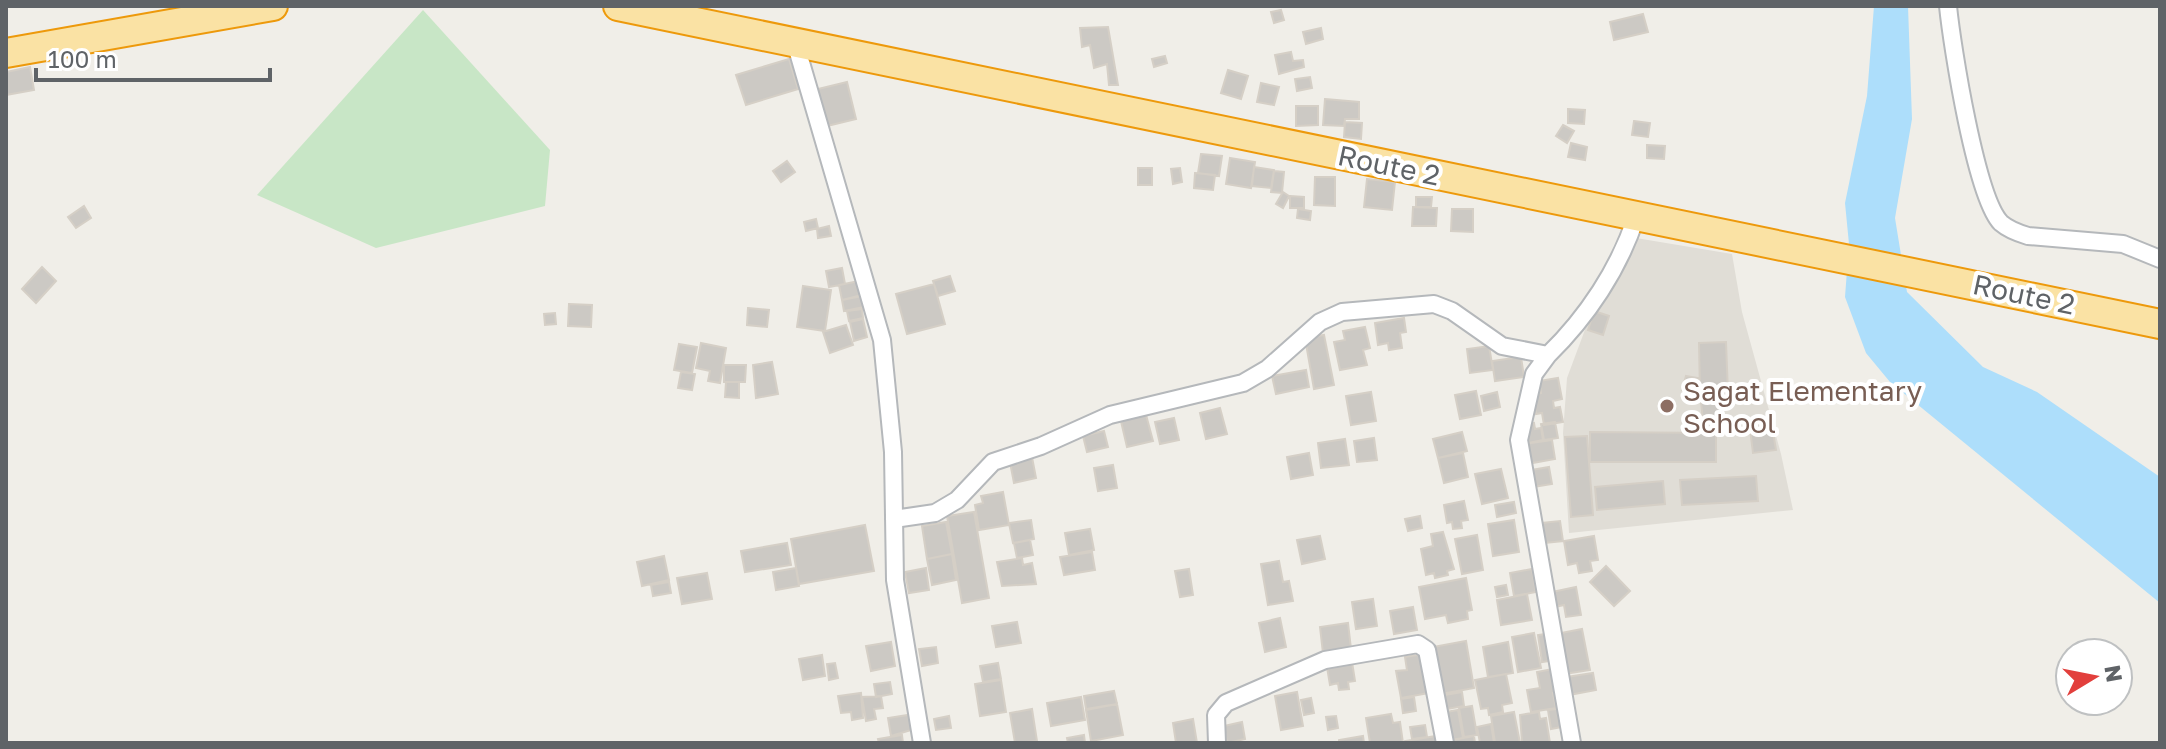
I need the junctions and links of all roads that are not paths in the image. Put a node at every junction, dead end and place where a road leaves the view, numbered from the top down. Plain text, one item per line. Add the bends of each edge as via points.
1 (273, 6) edge
2 (618, 6) edge
3 (1948, 6) edge
4 (205, 12) edge
5 (795, 42) junction
6 (6, 53) edge
7 (1636, 217) junction
8 (2160, 259) edge
9 (2160, 324) edge
10 (1548, 355) junction
11 (894, 519) junction
12 (922, 743) edge
13 (1217, 743) edge
14 (1445, 743) edge
15 (1572, 743) edge

1 - 4 highway
2 - 5 highway, Route 2
3 - 8 street via 1978,169 1998,221 2028,236 2123,244
4 - 6 highway
5 - 7 highway, Route 2
5 - 11 street via 882,340
7 - 9 highway, Route 2
7 - 10 street via 1584,317
10 - 11 street via 1502,346 1434,304 1342,312 1320,322 1243,383 1110,415 993,462 957,500 935,513
10 - 15 street via 1534,374 1519,440
11 - 12 street via 895,580
13 - 14 street via 1216,715 1226,703 1325,660 1418,644 1427,650

